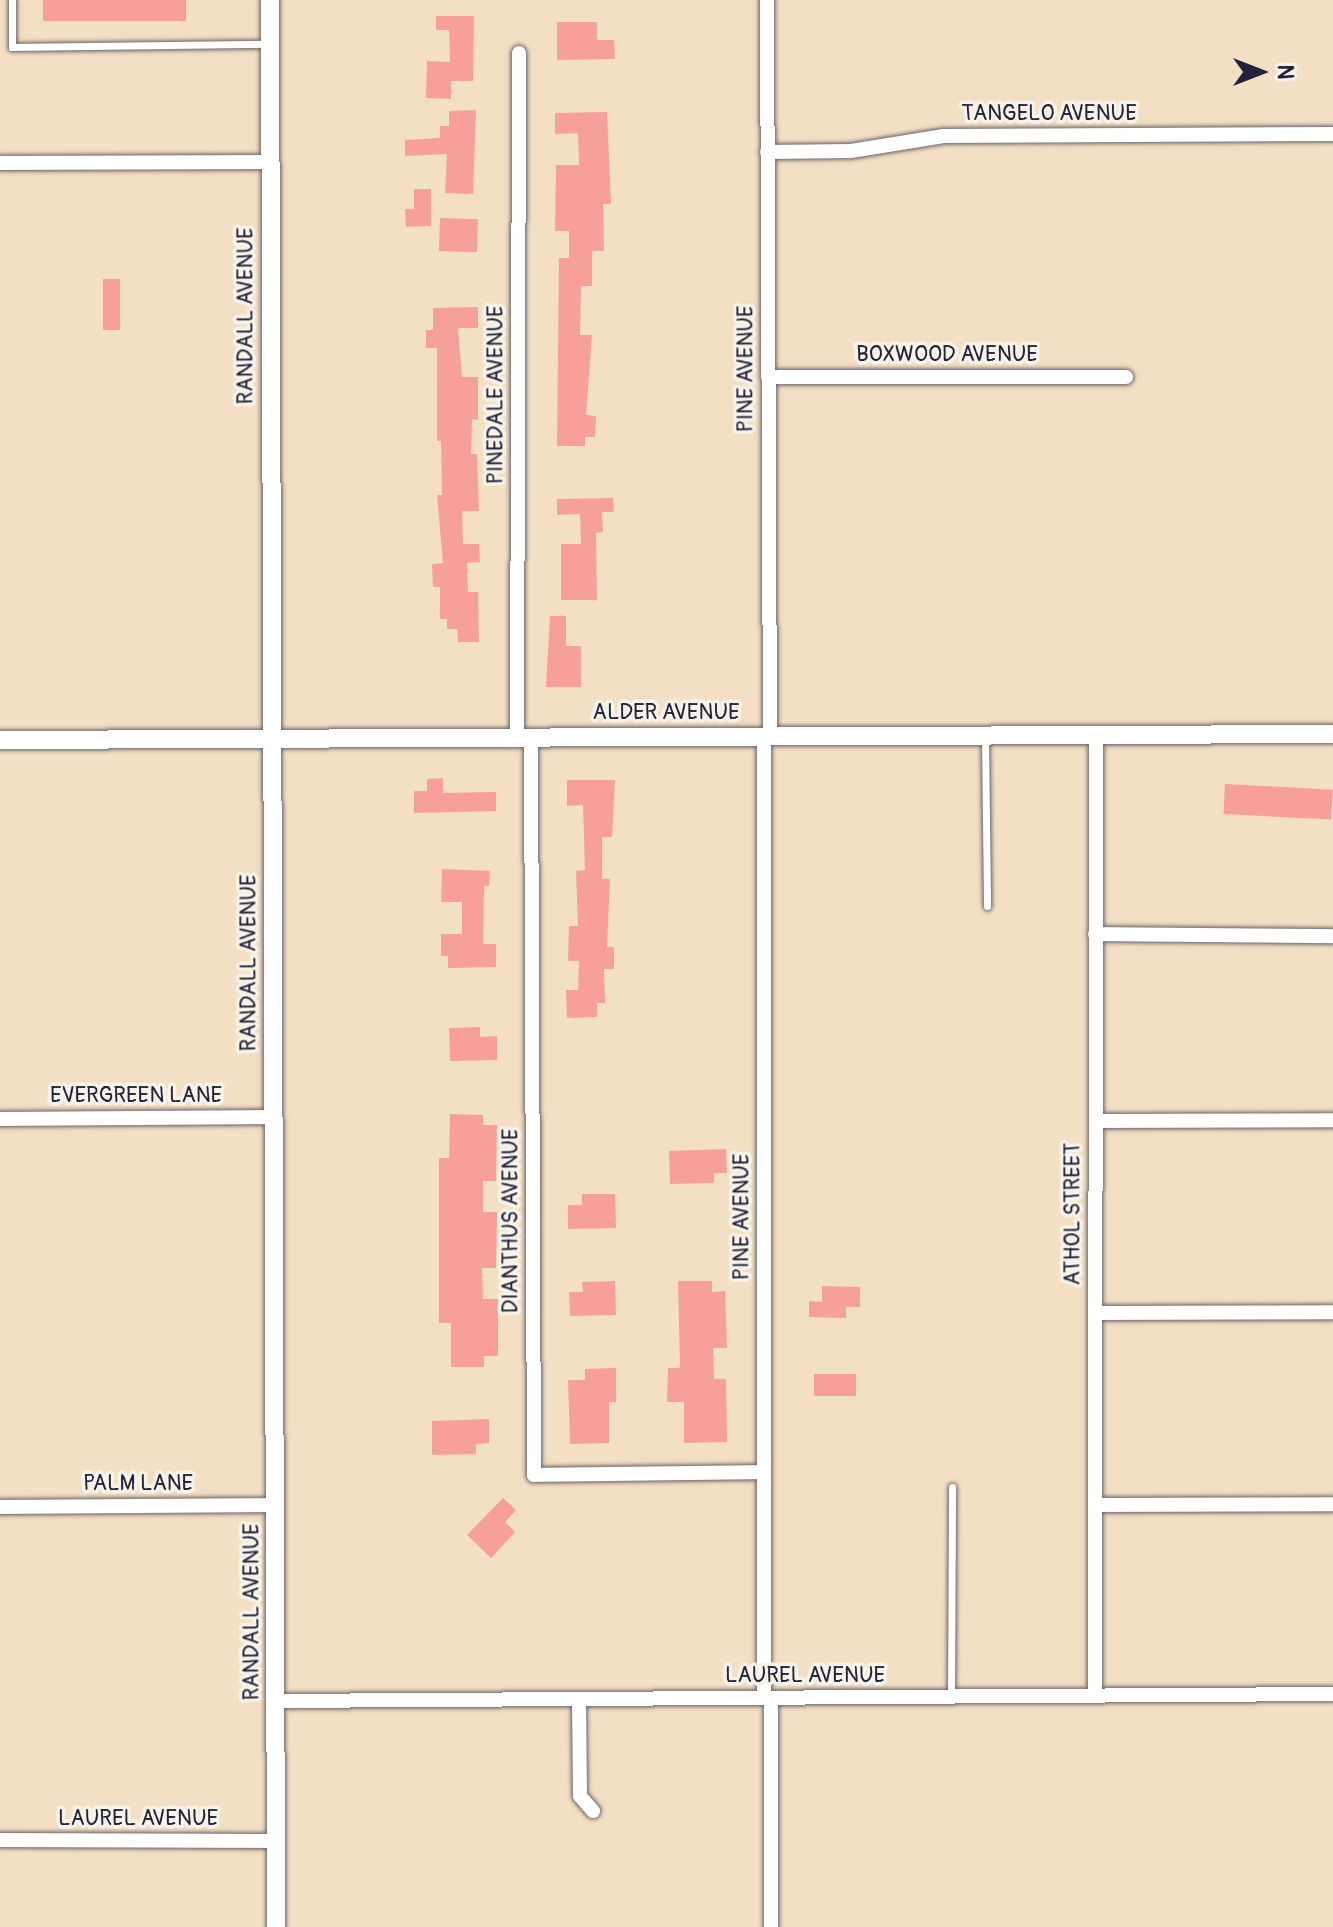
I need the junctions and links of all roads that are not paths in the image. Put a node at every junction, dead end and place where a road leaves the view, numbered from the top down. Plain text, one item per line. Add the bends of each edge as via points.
1 (12, 0) edge
2 (270, 0) edge
3 (767, 0) edge
4 (270, 44) junction
5 (0, 46) edge
6 (12, 47) junction
7 (519, 53) dead end
8 (1333, 134) edge
9 (767, 152) junction
10 (269, 162) junction
11 (0, 163) edge
12 (768, 377) junction
13 (1126, 377) dead end
14 (1333, 734) edge
15 (1096, 735) junction
16 (985, 736) junction
17 (524, 737) junction
18 (767, 737) junction
19 (273, 739) junction
20 (0, 740) edge
21 (987, 906) dead end
22 (1095, 934) junction
23 (1333, 936) edge
24 (273, 1117) junction
25 (0, 1119) edge
26 (1333, 1120) edge
27 (1096, 1121) junction
28 (1333, 1312) edge
29 (1095, 1313) junction
30 (764, 1472) junction
31 (952, 1487) dead end
32 (1333, 1504) edge
33 (275, 1505) junction
34 (1095, 1505) junction
35 (0, 1507) edge
36 (1095, 1694) junction
37 (1333, 1694) edge
38 (951, 1697) junction
39 (767, 1698) junction
40 (579, 1699) junction
41 (277, 1701) junction
42 (593, 1811) dead end
43 (0, 1840) edge
44 (276, 1841) junction
45 (276, 1927) edge
46 (771, 1927) edge

1 - 6 lane
2 - 4 street, RANDALL AVENUE
3 - 9 street, PINE AVENUE
4 - 6 lane
4 - 10 street, RANDALL AVENUE
5 - 6 lane
7 - 17 street, PINEDALE AVENUE
8 - 9 street, TANGELO AVENUE via 944,136 851,151
9 - 12 street, PINE AVENUE
10 - 11 street
10 - 19 street, RANDALL AVENUE
12 - 13 street, BOXWOOD AVENUE
12 - 18 street, PINE AVENUE
14 - 15 street, ALDER AVENUE
15 - 16 street, ALDER AVENUE
15 - 22 street, ATHOL STREET
16 - 18 street, ALDER AVENUE
16 - 21 lane
17 - 18 street, ALDER AVENUE
17 - 19 street, ALDER AVENUE
17 - 30 street, DIANTHUS AVENUE via 534,1475
18 - 30 street, PINE AVENUE
19 - 20 street, ALDER AVENUE
19 - 24 street, RANDALL AVENUE
22 - 23 street
22 - 27 street, ATHOL STREET
24 - 25 street, EVERGREEN LANE
24 - 33 street, RANDALL AVENUE
26 - 27 street
27 - 29 street, ATHOL STREET
28 - 29 street
29 - 34 street, ATHOL STREET
30 - 39 street, PINE AVENUE
31 - 38 lane
32 - 34 street
33 - 35 street, PALM LANE
33 - 41 street, RANDALL AVENUE
34 - 36 street, ATHOL STREET
36 - 37 street, LAUREL AVENUE
36 - 38 street, LAUREL AVENUE
38 - 39 street, LAUREL AVENUE
39 - 40 street, LAUREL AVENUE
39 - 46 street, PINE AVENUE
40 - 41 street, LAUREL AVENUE
40 - 42 street via 580,1796
41 - 44 street, RANDALL AVENUE
43 - 44 street, LAUREL AVENUE
44 - 45 street, RANDALL AVENUE

